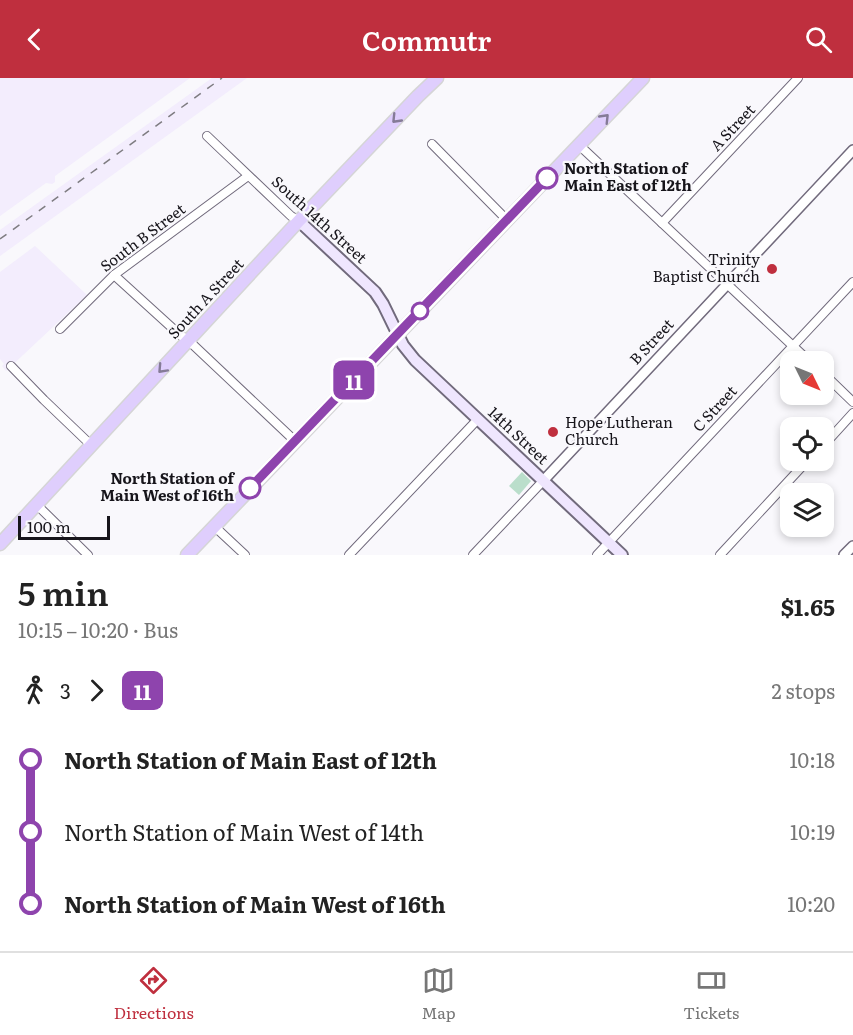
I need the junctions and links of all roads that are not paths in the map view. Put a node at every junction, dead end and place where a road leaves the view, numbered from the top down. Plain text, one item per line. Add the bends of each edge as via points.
1 (437, 78) edge
2 (643, 78) edge
3 (798, 78) edge
4 (207, 136) dead end
5 (432, 144) dead end
6 (579, 145) junction
7 (853, 150) edge
8 (248, 176) junction
9 (507, 220) junction
10 (299, 221) junction
11 (662, 223) junction
12 (114, 275) junction
13 (853, 282) edge
14 (727, 284) junction
15 (60, 329) dead end
16 (397, 335) junction
17 (188, 340) junction
18 (793, 346) junction
19 (798, 351) edge
20 (11, 366) dead end
21 (834, 384) edge
22 (853, 402) edge
23 (853, 413) edge
24 (477, 419) junction
25 (834, 433) edge
26 (295, 441) junction
27 (91, 444) junction
28 (798, 471) edge
29 (543, 481) junction
30 (37, 505) junction
31 (214, 526) junction
32 (609, 542) junction
33 (0, 544) edge
34 (853, 546) edge
35 (88, 555) edge
36 (187, 555) edge
37 (245, 555) edge
38 (348, 555) edge
39 (473, 555) edge
40 (597, 555) edge
41 (622, 555) edge
42 (720, 555) edge
43 (844, 555) edge

1 -> 10 main road, South A Street
6 -> 2 main road
3 - 11 street, A Street
4 - 8 street, South 14th Street
5 - 9 street
6 - 9 main road
6 - 11 street
7 - 14 street, B Street
8 - 10 street, South 14th Street
8 - 12 street, South B Street
9 - 16 main road
10 - 16 main road, South 14th Street via 375,292
10 - 17 main road, South A Street
11 - 14 street
12 - 15 street, South B Street
12 - 17 street
13 - 18 street, C Street
14 - 18 street
14 - 29 street, B Street
16 - 24 main road, 14th Street via 415,360
16 - 26 main road
17 - 26 street
17 -> 27 main road, South A Street
18 - 19 street
18 - 32 street, C Street
20 - 27 street
21 - 22 street
23 - 25 street
24 - 29 main road, 14th Street
24 - 38 street
26 - 31 main road
27 - 30 main road, South A Street
28 - 42 street
29 - 32 main road, 14th Street
29 - 39 street, B Street
30 - 33 main road, South A Street
30 - 35 street
31 - 36 main road
31 - 37 street
32 - 40 street, C Street
32 - 41 main road, 14th Street
34 - 43 street

